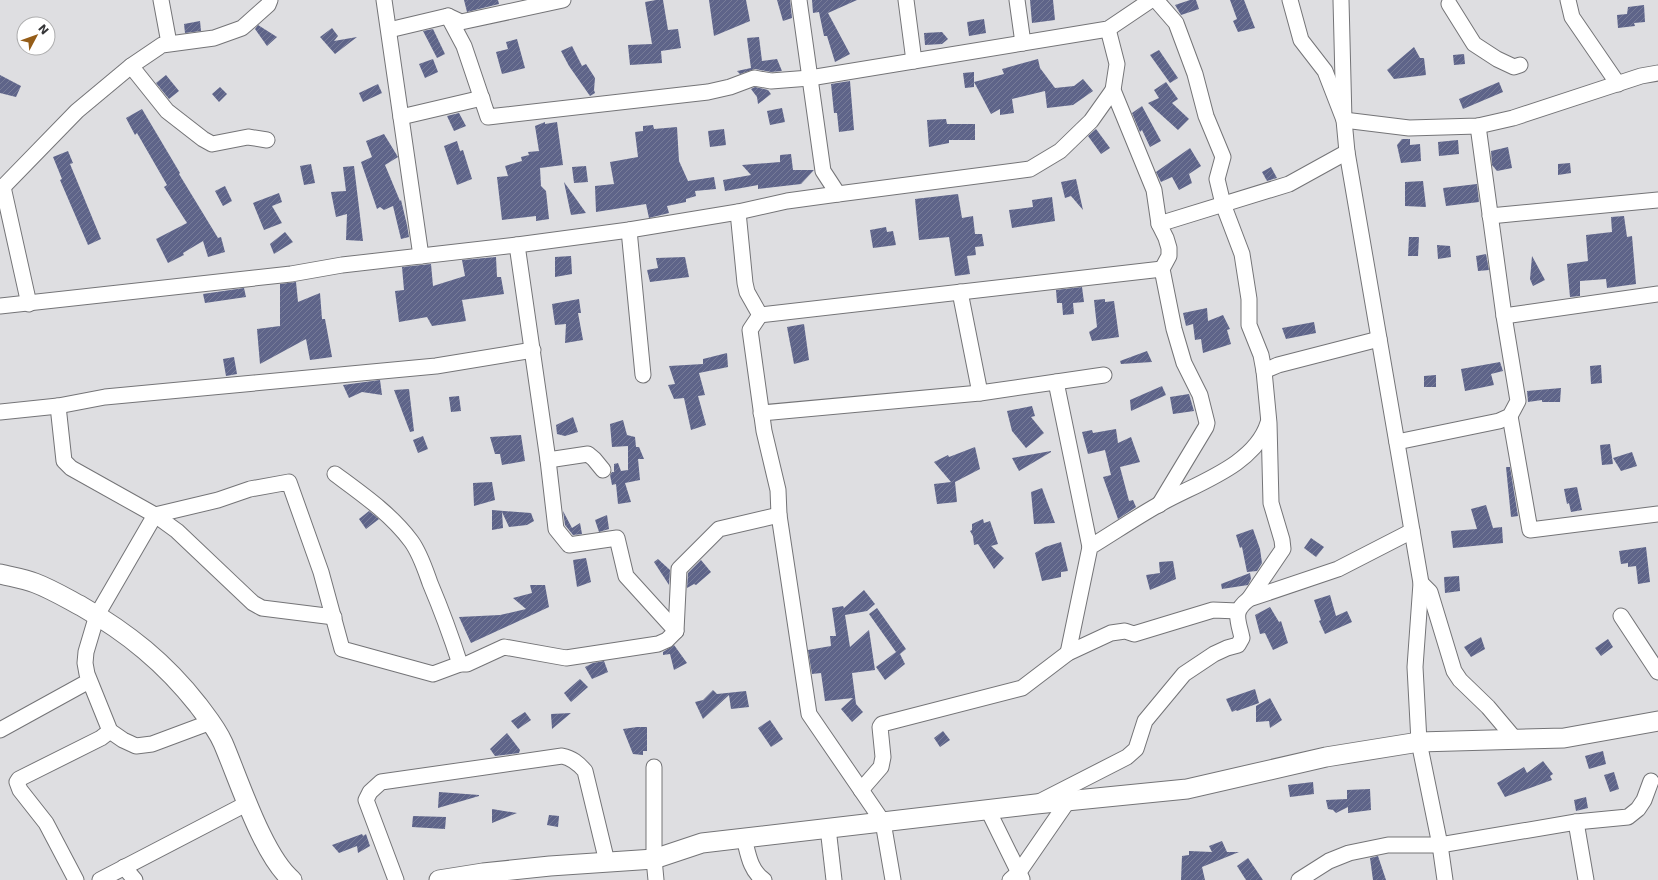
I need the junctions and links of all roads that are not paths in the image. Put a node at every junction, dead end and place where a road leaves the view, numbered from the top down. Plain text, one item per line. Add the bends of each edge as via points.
1 (161, 0) edge
2 (270, 0) edge
3 (384, 0) edge
4 (563, 0) edge
5 (799, 0) edge
6 (906, 0) edge
7 (1017, 0) edge
8 (1151, 0) edge
9 (1156, 0) edge
10 (1290, 0) edge
11 (1341, 0) edge
12 (1568, 0) edge
13 (1449, 1) edge
14 (515, 5) edge
15 (448, 16) junction
16 (1108, 29) junction
17 (389, 30) junction
18 (169, 43) junction
19 (1023, 43) junction
20 (914, 61) junction
21 (1520, 65) dead end
22 (131, 66) junction
23 (1658, 73) edge
24 (810, 78) junction
25 (1618, 84) junction
26 (1113, 90) junction
27 (482, 98) junction
28 (401, 117) junction
29 (1344, 120) junction
30 (1478, 126) junction
31 (267, 140) dead end
32 (1347, 152) junction
33 (2, 189) edge
34 (838, 194) junction
35 (1658, 200) edge
36 (1223, 204) junction
37 (738, 212) junction
38 (1490, 216) junction
39 (1159, 224) junction
40 (629, 230) junction
41 (517, 245) junction
42 (421, 256) junction
43 (1162, 269) junction
44 (960, 292) junction
45 (1658, 294) edge
46 (29, 304) junction
47 (0, 306) edge
48 (760, 315) junction
49 (1504, 316) junction
50 (1379, 339) junction
51 (533, 350) junction
52 (1264, 371) junction
53 (644, 375) dead end
54 (1104, 375) dead end
55 (1056, 382) junction
56 (980, 393) junction
57 (58, 406) junction
58 (0, 412) edge
59 (761, 414) junction
60 (1510, 416) junction
61 (1268, 422) junction
62 (1397, 442) junction
63 (548, 460) junction
64 (603, 470) dead end
65 (335, 474) dead end
66 (1159, 505) junction
67 (1658, 514) edge
68 (154, 515) junction
69 (779, 515) junction
70 (1412, 531) junction
71 (1090, 546) junction
72 (0, 574) edge
73 (1421, 583) junction
74 (1249, 599) junction
75 (1238, 611) junction
76 (97, 615) junction
77 (1621, 616) dead end
78 (334, 617) junction
79 (676, 631) junction
80 (1068, 653) junction
81 (460, 664) junction
82 (1658, 672) edge
83 (89, 681) junction
84 (1658, 721) edge
85 (211, 722) junction
86 (0, 730) edge
87 (110, 731) junction
88 (1515, 739) junction
89 (1419, 742) junction
90 (654, 768) dead end
91 (1651, 780) dead end
92 (861, 790) junction
93 (1068, 800) junction
94 (248, 803) junction
95 (1036, 804) junction
96 (988, 810) junction
97 (883, 822) junction
98 (1576, 822) junction
99 (828, 828) junction
100 (744, 838) junction
101 (1440, 844) junction
102 (654, 860) junction
103 (607, 862) junction
104 (124, 867) junction
105 (1017, 877) edge
106 (76, 880) edge
107 (100, 880) edge
108 (135, 880) edge
109 (292, 880) edge
110 (396, 880) edge
111 (439, 880) edge
112 (656, 880) edge
113 (764, 880) edge
114 (834, 880) edge
115 (893, 880) edge
116 (1299, 880) edge
117 (1445, 880) edge
118 (1586, 880) edge

1 - 18 street
2 - 18 street via 268,5 242,28 214,38
3 - 17 street
4 - 14 street
5 - 24 street
6 - 20 street
7 - 19 street
8 - 16 street
9 - 36 street via 1176,23 1195,74 1206,116 1222,156 1216,179
10 - 29 street via 1301,40 1325,71
11 - 29 street
12 - 25 street via 1572,17
13 - 21 street via 1474,44 1514,67
14 - 15 street via 460,22
15 - 17 street
15 - 27 street via 464,46
16 - 19 street
16 - 26 street via 1117,64
17 - 28 street
18 - 22 street
19 - 20 street
20 - 24 street
22 - 31 street via 167,111 207,142 212,144 248,137
22 - 33 street via 77,111
23 - 25 street
24 - 27 street via 771,81 754,78 708,92 488,117
24 - 34 street via 823,171
25 - 30 street via 1513,118
26 - 34 street via 1091,122 1060,151 1030,169
26 - 39 street via 1154,190
27 - 28 street
28 - 42 street
29 - 30 street via 1409,128
29 - 32 street
30 - 38 street
32 - 36 street via 1289,184
32 - 50 street
33 - 46 street
34 - 37 street
35 - 38 street
36 - 39 street
36 - 52 street via 1242,254 1249,299 1249,325 1261,354
37 - 40 street
37 - 48 street via 745,283 747,292
38 - 49 street
39 - 43 street via 1169,248 1169,256
40 - 41 street
40 - 53 street
41 - 42 street
41 - 51 street
42 - 46 street via 291,274
43 - 44 street
43 - 66 street via 1174,329 1184,363 1200,395 1207,424
44 - 48 street
44 - 56 street
45 - 49 street
46 - 47 street
48 - 59 street via 750,330
49 - 60 street via 1518,401
50 - 52 street via 1278,365
50 - 62 street
51 - 57 street via 436,366 105,396
51 - 63 street
52 - 61 street
54 - 55 street
55 - 56 street
55 - 71 street
56 - 59 street
57 - 58 street
57 - 68 street via 64,461 71,468
59 - 69 street via 778,490
60 - 62 street via 1500,421
60 - 67 street via 1530,530
61 - 66 street via 1265,434 1240,460
61 - 74 street via 1271,503 1283,549
62 - 70 street
63 - 64 street via 588,454
63 - 79 street via 556,529 569,546 617,538 626,576
65 - 81 street via 368,498 397,524 412,542 439,605
66 - 71 street
68 - 76 street
68 - 78 street via 177,531 253,603 262,608
68 - 78 street via 218,500 250,489 289,482
69 - 79 street via 719,529 679,569
69 - 92 street via 809,714
70 - 73 street
70 - 74 street via 1338,569
71 - 80 street
72 - 76 street via 35,583
73 - 88 street via 1430,592 1454,671
73 - 89 street via 1415,667
74 - 75 street
75 - 80 street via 1213,610 1134,634 1124,631 1111,633
75 - 95 street via 1241,642 1214,654 1184,674 1142,727 1136,749 1127,757
76 - 83 street via 86,652 85,663
76 - 85 street via 165,666
77 - 82 street
78 - 81 street via 342,649 433,674
79 - 81 street via 667,640 658,644 566,658 504,647 467,664
80 - 92 street via 1022,688 882,724 881,767
83 - 86 street
83 - 87 street
84 - 88 street via 1564,738
85 - 87 street via 152,744 136,746
85 - 94 street via 222,741
87 - 106 street via 101,738 19,778 17,782 20,790 46,823
88 - 89 street
89 - 93 street via 1326,757 1187,789
89 - 101 street
90 - 102 street
91 - 98 street via 1644,800 1628,817
92 - 97 street
93 - 95 street
93 - 105 street
94 - 104 street
94 - 109 street via 264,841
95 - 96 street
96 - 97 street
96 - 105 street
97 - 99 street
97 - 115 street
98 - 101 street
98 - 118 street
99 - 100 street
99 - 114 street
100 - 102 street via 702,843
100 - 113 street via 753,870
101 - 116 street via 1388,845 1349,853 1329,861
101 - 117 street
102 - 103 street
102 - 112 street
103 - 110 street via 584,770 578,763 562,756 382,782 370,792 366,800
103 - 111 street via 483,873
104 - 107 street
104 - 108 street

